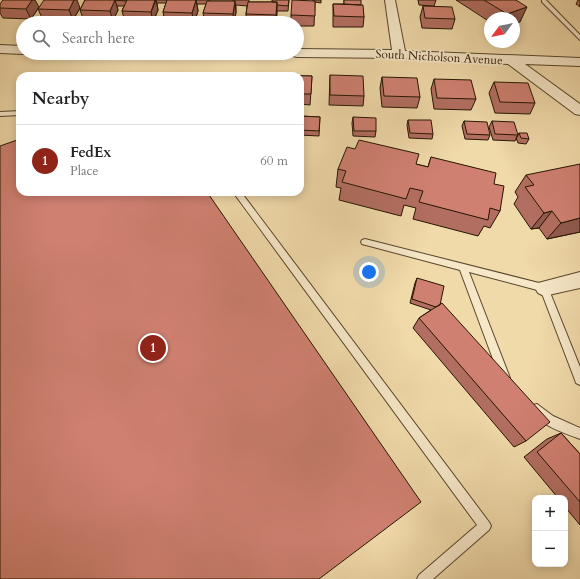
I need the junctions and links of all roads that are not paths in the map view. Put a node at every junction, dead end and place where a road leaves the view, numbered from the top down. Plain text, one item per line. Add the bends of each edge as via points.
1 (390, 0) edge
2 (544, 1) dead end
3 (580, 38) edge
4 (0, 49) edge
5 (16, 50) edge
6 (304, 53) edge
7 (399, 54) junction
8 (511, 60) junction
9 (580, 62) edge
10 (580, 110) edge
11 (16, 113) edge
12 (0, 114) edge
13 (240, 196) edge
14 (364, 242) dead end
15 (464, 267) junction
16 (580, 280) edge
17 (544, 288) junction
18 (580, 380) edge
19 (515, 388) edge
20 (532, 404) edge
21 (580, 434) edge
22 (424, 579) edge

1 - 7 street
2 - 3 lane
4 - 5 street
6 - 7 street, South Nicholson Avenue
7 - 8 street, South Nicholson Avenue
8 - 9 street, South Nicholson Avenue
8 - 10 street
11 - 12 lane
13 - 22 lane via 485,526
14 - 15 lane
15 - 17 lane
15 - 19 lane via 504,377
16 - 17 street
17 - 18 lane
20 - 21 lane via 549,420

